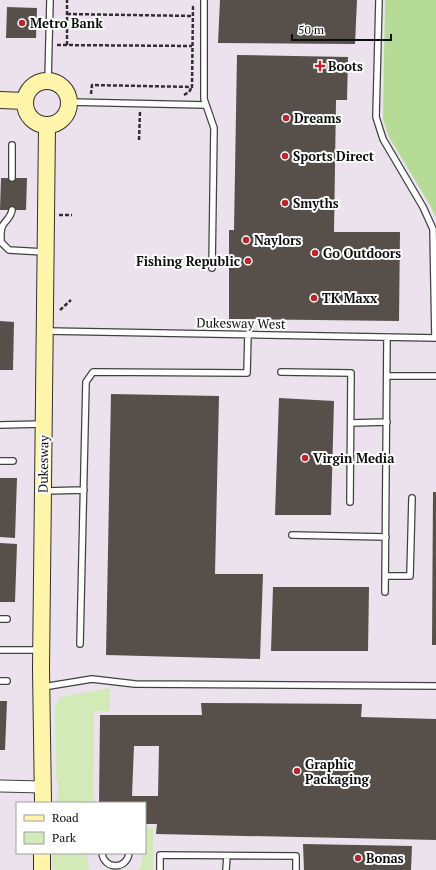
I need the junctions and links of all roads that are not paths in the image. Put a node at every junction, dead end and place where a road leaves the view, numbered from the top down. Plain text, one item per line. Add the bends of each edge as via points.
1 (50, 0) edge
2 (204, 0) edge
3 (379, 0) edge
4 (48, 81) junction
5 (0, 100) edge
6 (25, 101) junction
7 (69, 102) junction
8 (206, 105) junction
9 (47, 126) junction
10 (12, 145) dead end
11 (12, 178) dead end
12 (12, 210) dead end
13 (46, 252) junction
14 (212, 268) dead end
15 (45, 331) junction
16 (248, 334) junction
17 (387, 337) junction
18 (435, 338) edge
19 (281, 372) dead end
20 (387, 376) junction
21 (436, 376) edge
22 (386, 422) junction
23 (351, 423) junction
24 (44, 424) junction
25 (0, 425) edge
26 (0, 461) edge
27 (13, 461) dead end
28 (84, 490) junction
29 (43, 491) junction
30 (412, 498) dead end
31 (350, 502) dead end
32 (292, 535) dead end
33 (386, 537) junction
34 (385, 576) junction
35 (385, 592) dead end
36 (0, 619) edge
37 (7, 619) dead end
38 (80, 644) dead end
39 (0, 650) edge
40 (42, 650) junction
41 (0, 681) edge
42 (7, 681) dead end
43 (436, 686) edge
44 (41, 688) junction
45 (0, 786) edge
46 (43, 787) junction
47 (43, 802) edge
48 (42, 854) edge
49 (102, 854) edge
50 (129, 854) edge
51 (227, 856) junction
52 (113, 868) edge
53 (42, 870) edge
54 (160, 870) edge
55 (226, 870) edge
56 (296, 870) edge

1 - 4 lane
2 - 8 lane
3 - 18 lane via 376,117 383,139 433,229
4 - 6 street via 31,87
4 - 7 street via 55,82 63,88
5 - 6 street
6 - 9 street via 30,118 37,124
7 - 8 lane
7 - 9 street via 66,114 60,121
8 - 14 lane via 214,128
9 - 13 street, Dukesway
10 - 11 lane
12 - 13 lane via 3,225 1,242 8,250
13 - 15 street, Dukesway
15 - 16 lane, Dukesway West
15 - 24 street, Dukesway
16 - 17 lane, Dukesway West
16 - 28 lane via 247,372 93,372 86,382
17 - 18 lane, Dukesway West
17 - 20 lane
19 - 23 lane via 351,373
20 - 21 lane
20 - 22 lane
22 - 23 lane
22 - 33 lane
23 - 31 lane
24 - 25 lane
24 - 29 street, Dukesway
26 - 27 lane
28 - 29 lane
28 - 38 lane
29 - 40 street, Dukesway
30 - 34 lane via 410,576
32 - 33 lane
33 - 34 lane
34 - 35 lane
36 - 37 lane
39 - 40 lane
40 - 44 street, Dukesway
41 - 42 lane
43 - 44 lane via 134,684 92,679
44 - 46 street, Dukesway
45 - 46 street
46 - 47 street, Dukesway
48 - 53 street
49 - 52 lane via 106,863
50 - 52 lane via 126,862
51 - 54 lane via 160,855
51 - 55 lane
51 - 56 lane via 296,856

